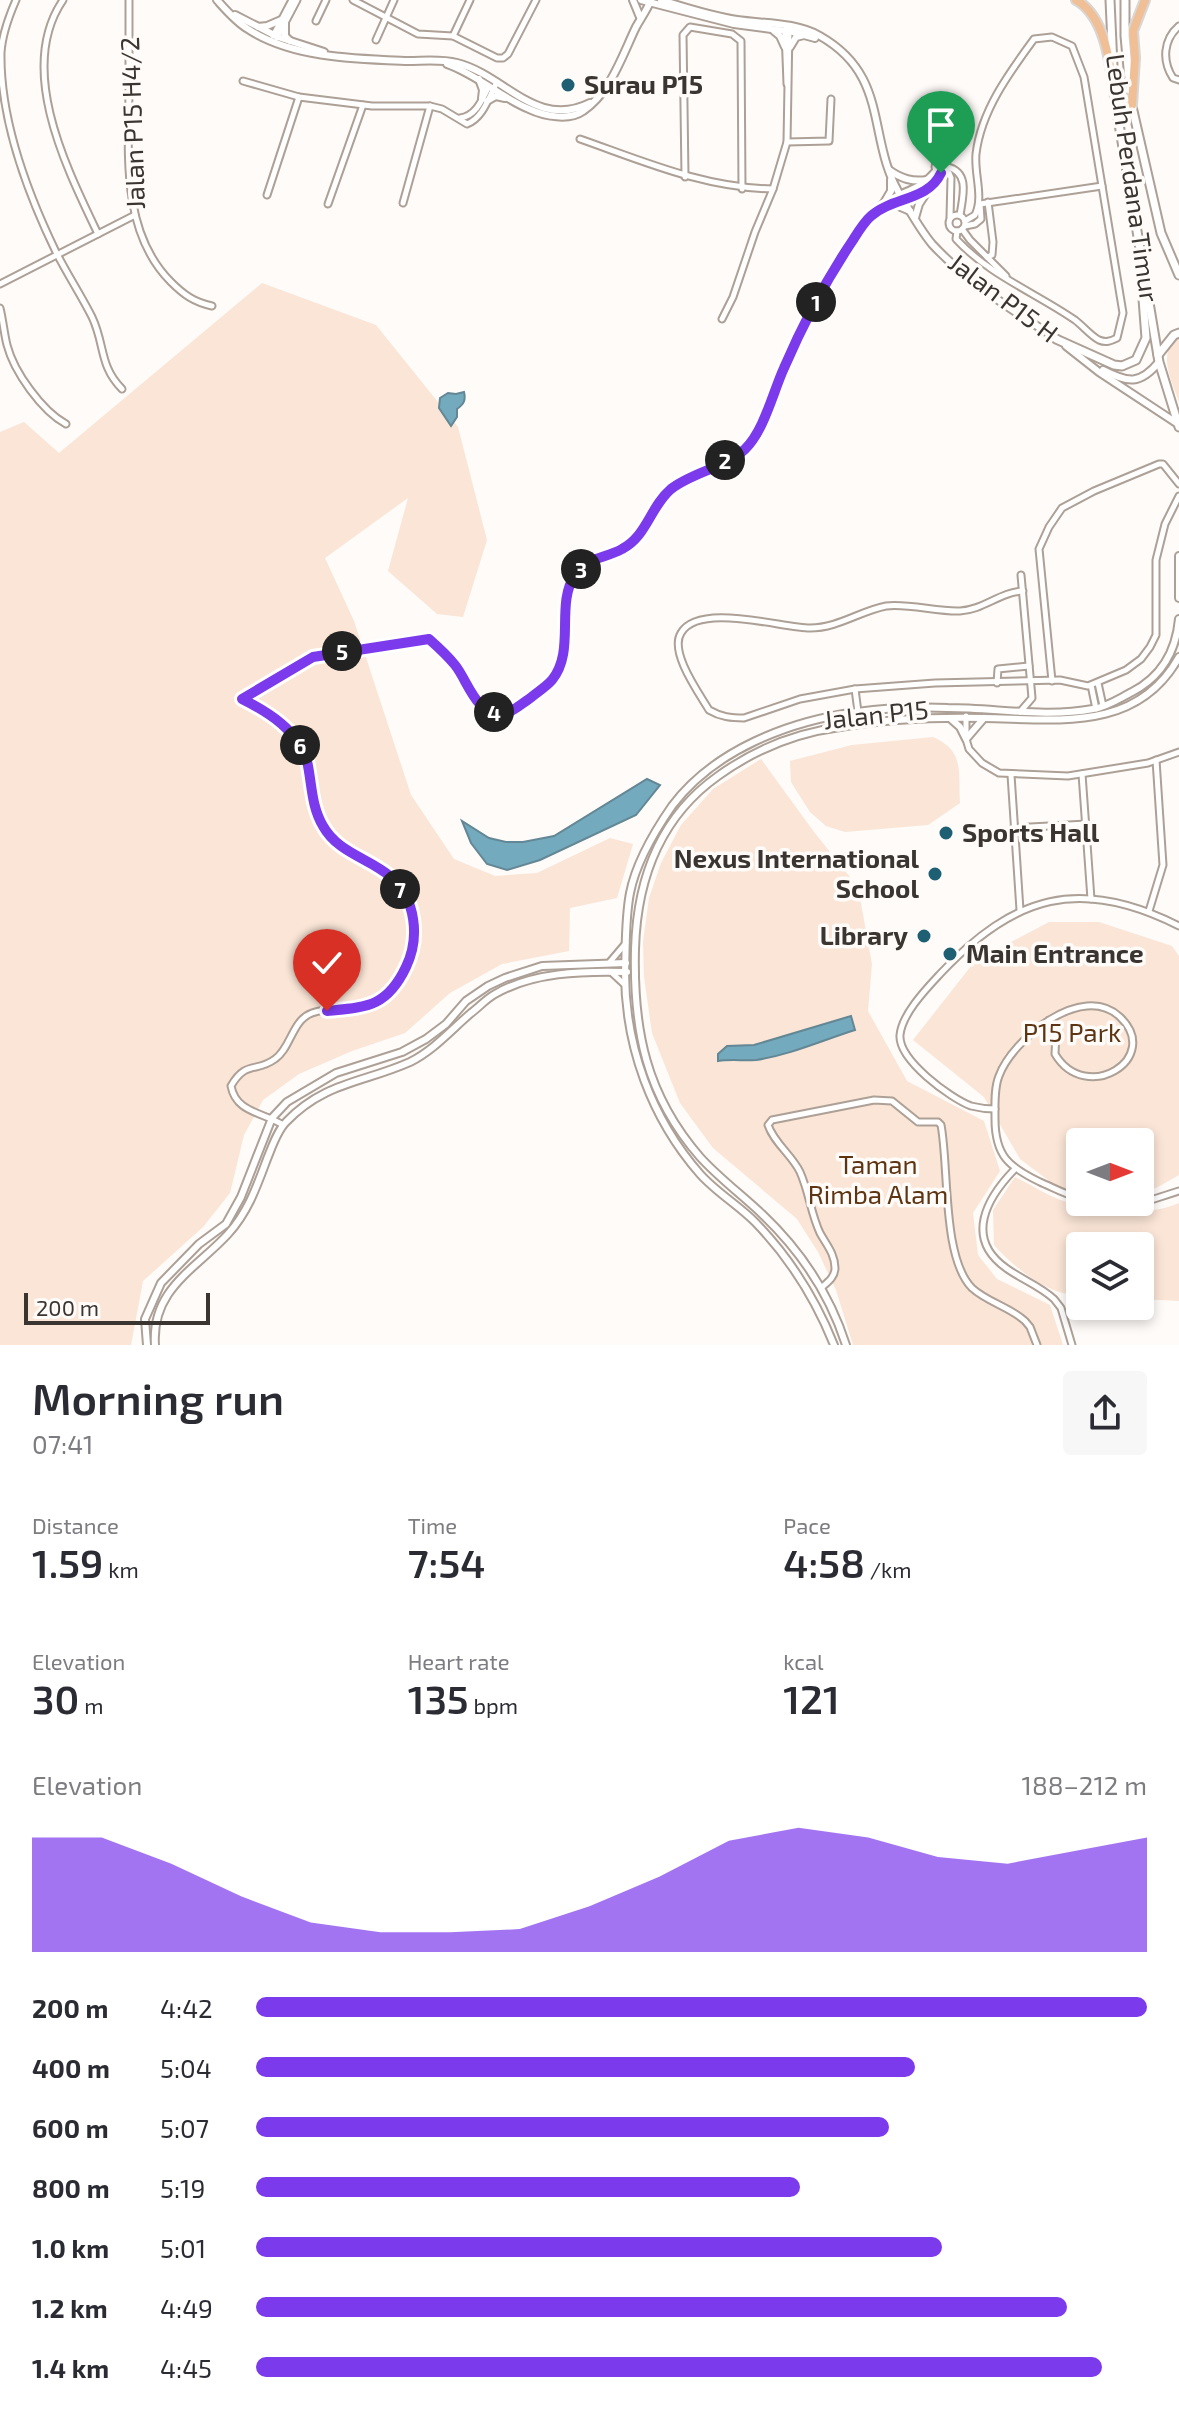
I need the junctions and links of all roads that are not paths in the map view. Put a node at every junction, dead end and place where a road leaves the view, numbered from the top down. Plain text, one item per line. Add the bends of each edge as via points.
1 (16, 0) edge
2 (63, 0) edge
3 (129, 0) edge
4 (217, 0) edge
5 (294, 0) edge
6 (326, 0) edge
7 (353, 0) edge
8 (394, 0) edge
9 (470, 0) edge
10 (536, 0) edge
11 (633, 0) edge
12 (1076, 0) edge
13 (1110, 0) edge
14 (1125, 0) edge
15 (1145, 0) edge
16 (647, 1) edge
17 (661, 3) edge
18 (229, 12) junction
19 (386, 17) junction
20 (641, 18) junction
21 (283, 21) junction
22 (316, 21) dead end
23 (1179, 26) edge
24 (258, 27) junction
25 (787, 29) junction
26 (773, 30) junction
27 (808, 35) junction
28 (453, 36) junction
29 (274, 39) junction
30 (376, 40) dead end
31 (291, 41) junction
32 (787, 47) junction
33 (335, 55) junction
34 (846, 55) junction
35 (436, 61) junction
36 (479, 78) junction
37 (1179, 80) edge
38 (243, 81) dead end
39 (493, 84) junction
40 (299, 97) junction
41 (831, 99) dead end
42 (485, 100) junction
43 (512, 101) junction
44 (590, 103) junction
45 (363, 105) junction
46 (1132, 105) junction
47 (430, 106) junction
48 (1117, 110) junction
49 (580, 139) dead end
50 (787, 142) junction
51 (942, 170) junction
52 (890, 172) junction
53 (685, 177) junction
54 (928, 184) junction
55 (1102, 186) junction
56 (742, 189) junction
57 (773, 189) junction
58 (267, 195) dead end
59 (901, 197) junction
60 (988, 202) junction
61 (403, 203) dead end
62 (328, 204) dead end
63 (887, 204) junction
64 (980, 204) junction
65 (910, 211) junction
66 (135, 215) junction
67 (960, 215) junction
68 (915, 218) junction
69 (950, 218) junction
70 (962, 227) junction
71 (98, 234) junction
72 (993, 242) junction
73 (57, 255) junction
74 (987, 257) junction
75 (1142, 260) junction
76 (996, 264) junction
77 (1179, 275) edge
78 (1010, 280) junction
79 (0, 284) edge
80 (212, 306) dead end
81 (0, 308) edge
82 (722, 319) dead end
83 (1179, 333) edge
84 (1056, 339) junction
85 (1159, 359) junction
86 (1089, 364) junction
87 (122, 389) dead end
88 (66, 424) dead end
89 (1178, 426) edge
90 (1179, 484) edge
91 (1179, 496) edge
92 (1179, 556) edge
93 (1021, 575) dead end
94 (1023, 591) junction
95 (1179, 598) edge
96 (1179, 619) edge
97 (1179, 657) edge
98 (1029, 666) junction
99 (1052, 681) junction
100 (1031, 682) junction
101 (997, 683) junction
102 (1094, 684) junction
103 (855, 689) junction
104 (1099, 707) junction
105 (966, 709) junction
106 (858, 712) junction
107 (1020, 712) junction
108 (951, 718) junction
109 (965, 718) junction
110 (984, 718) junction
111 (966, 739) junction
112 (750, 744) junction
113 (1179, 752) edge
114 (754, 753) junction
115 (1156, 760) junction
116 (1082, 774) junction
117 (1011, 775) junction
118 (1087, 824) junction
119 (1013, 828) junction
120 (1091, 899) junction
121 (1020, 910) junction
122 (1149, 911) junction
123 (1179, 926) edge
124 (626, 943) junction
125 (625, 963) junction
126 (635, 963) junction
127 (609, 967) junction
128 (625, 972) junction
129 (635, 972) junction
130 (625, 985) junction
131 (1049, 1020) junction
132 (659, 1095) junction
133 (651, 1100) junction
134 (995, 1109) junction
135 (272, 1118) junction
136 (283, 1125) junction
137 (1014, 1170) junction
138 (1179, 1191) edge
139 (1066, 1194) edge
140 (1154, 1199) edge
141 (821, 1288) junction
142 (838, 1319) junction
143 (826, 1327) junction
144 (147, 1345) edge
145 (155, 1345) edge
146 (834, 1345) edge
147 (846, 1345) edge
148 (1037, 1345) edge
149 (1072, 1345) edge

1 - 73 street via 1,52 2,97 18,163
2 - 71 street via 47,33 47,93 68,171
3 - 66 street, Jalan P15 H4/2 via 128,145
4 - 18 street
5 - 21 street
6 - 22 street
7 - 19 street
8 - 19 street
9 - 28 street
10 - 28 street via 503,58
11 - 20 street
12 - 48 main road via 1087,6 1105,39
13 - 48 main road, Lebuh Perdana Timur
14 - 46 main road, Lebuh Perdana Timur
15 - 46 main road via 1133,31
16 - 17 street
16 - 20 street
17 - 20 street
17 - 25 street, Jalan P15 H
17 - 26 street, Jalan P15 H
18 - 24 street
18 - 29 street via 247,29
19 - 28 street via 418,34
19 - 30 street
20 - 44 street via 614,74
21 - 24 street
21 - 29 street
21 - 31 street
23 - 37 street via 1165,56 1166,67
24 - 29 street
25 - 26 street, Jalan P15 H
25 - 27 street, Jalan P15 H
25 - 32 street
25 - 34 street, Jalan P15 H via 822,37
26 - 32 street
27 - 32 street via 796,37
27 - 34 street, Jalan P15 H
29 - 31 street
29 - 33 street via 304,53
31 - 33 street
32 - 50 street
33 - 35 street
34 - 52 street, Jalan P15 H via 872,96
35 - 36 street
35 - 39 street via 471,67
36 - 39 street
36 - 42 street
38 - 40 street
39 - 42 street
39 - 43 street
39 - 44 street via 544,108 572,110
40 - 45 street
40 - 58 street
41 - 50 street via 829,141
42 - 43 street via 496,96
42 - 47 street via 469,117
43 - 44 street via 558,116 582,112
45 - 47 street
45 - 62 street
46 - 77 main road, Lebuh Perdana Timur via 1161,233
47 - 61 street
48 - 75 main road, Lebuh Perdana Timur
49 - 53 street
50 - 57 street
51 - 54 street
51 - 67 street via 957,169 961,175
51 - 69 street via 951,178
52 - 54 street
52 - 59 street, Jalan P15 H
52 - 63 street
53 - 56 street
53 - 56 street via 683,35 690,27 732,34 741,41
54 - 59 street
54 - 68 street
55 - 60 street
55 - 64 street via 1084,77 1072,46 1052,37 1034,39 982,125 975,164
55 - 78 street via 1123,313 1117,338 1100,341
56 - 57 street
57 - 82 street
59 - 63 street
59 - 65 street, Jalan P15 H
60 - 64 street
60 - 72 street
63 - 65 street
63 - 135 street via 871,216 833,272 756,436 744,451 672,488 640,536 591,561 574,577 560,666 552,680 526,701 504,714 480,705 457,666 429,639 313,657 242,699 266,711 300,744 323,828 338,845 391,877 404,894 414,926 411,956 384,999 371,1006 310,1013 278,1058 237,1075 233,1096 244,1109
64 - 70 street via 981,219
65 - 68 street, Jalan P15 H
66 - 71 street
66 - 80 street, Jalan P15 H4/2 via 141,238 165,276 196,303
67 - 69 street
67 - 70 street
68 - 84 street, Jalan P15 H via 931,242 969,278
69 - 70 street via 950,227
70 - 74 street
70 - 78 street via 956,239
71 - 73 street
72 - 74 street
72 - 76 street
73 - 79 street
73 - 87 street via 95,324 110,377
74 - 76 street
75 - 84 main road via 1146,338 1136,360 1114,365
75 - 85 main road, Lebuh Perdana Timur
76 - 78 street
81 - 88 street via 18,372 53,417
83 - 85 main road
84 - 86 street, Jalan P15 H
85 - 86 street, Jalan P15 H via 1140,380
85 - 89 main road, Lebuh Perdana Timur
86 - 89 street, Jalan P15 H
90 - 99 street via 1159,464 1062,508 1049,527 1039,549
91 - 102 street via 1156,560 1156,635 1141,659
92 - 95 street
93 - 94 street
94 - 98 street
94 - 103 street via 960,611 889,605 813,629 703,619 681,632 678,642 678,654 697,689 718,715 744,718 800,699
96 - 104 street, Jalan P15 via 1174,645 1161,668 1144,686
97 - 110 street, Jalan P15 via 1156,687 1116,711 1073,721
98 - 100 street
98 - 101 street via 998,669
99 - 100 street
99 - 102 street
100 - 101 street
100 - 107 street via 1032,698
101 - 103 street
102 - 104 street
103 - 106 street
104 - 107 street, Jalan P15
105 - 106 street, Jalan P15
105 - 107 street, Jalan P15
105 - 109 street
106 - 112 street, Jalan P15 via 795,726
108 - 109 street, Jalan P15
108 - 111 street
108 - 114 street, Jalan P15 via 837,727
109 - 110 street, Jalan P15
109 - 111 street
110 - 111 street
111 - 117 street via 982,763
112 - 114 street
112 - 124 street, Jalan P15 via 703,773 657,827 630,891
113 - 115 street
114 - 126 street, Jalan P15 via 688,801 659,842 641,895
115 - 116 street
115 - 122 street via 1163,865
116 - 117 street
116 - 118 street
117 - 119 street
118 - 119 street
118 - 120 street
119 - 121 street
120 - 121 street via 1054,900
120 - 122 street
121 - 134 street via 950,963 910,1013 900,1036 904,1051 936,1084 972,1106
122 - 123 street
124 - 125 street, Jalan P15
124 - 127 street
125 - 126 street
125 - 127 street
125 - 128 street, Jalan P15
126 - 129 street, Jalan P15
127 - 128 street
127 - 130 street
127 - 135 street via 542,966 496,982 466,1001 426,1039 336,1073 287,1102
127 - 136 street via 518,983 493,995 412,1061 333,1087 310,1099
128 - 129 street
128 - 130 street, Jalan P15
129 - 132 street, Jalan P15 via 642,1048
130 - 133 street, Jalan P15 via 633,1043
131 - 131 street via 1079,1008 1109,1010 1127,1025 1132,1050 1110,1074 1074,1073 1055,1054 1056,1032
131 - 134 street via 1023,1038 1008,1057 998,1078
132 - 133 street
132 - 141 street, Jalan P15 via 700,1157 765,1217
133 - 143 street, Jalan P15 via 702,1176 755,1222 779,1251
134 - 137 street via 1000,1149
135 - 136 street
135 - 144 street via 226,1224 161,1283 145,1319
136 - 145 street via 242,1216 168,1294 157,1320
137 - 139 street
137 - 149 street via 990,1200 985,1239 996,1260 1054,1299
138 - 140 street
141 - 142 street, Jalan P15
141 - 148 street via 835,1270 830,1249 813,1217 801,1173 768,1125 874,1100 892,1101 918,1122 941,1125 960,1271 973,1288 1025,1321
142 - 143 street
142 - 147 street, Jalan P15
143 - 146 street, Jalan P15

